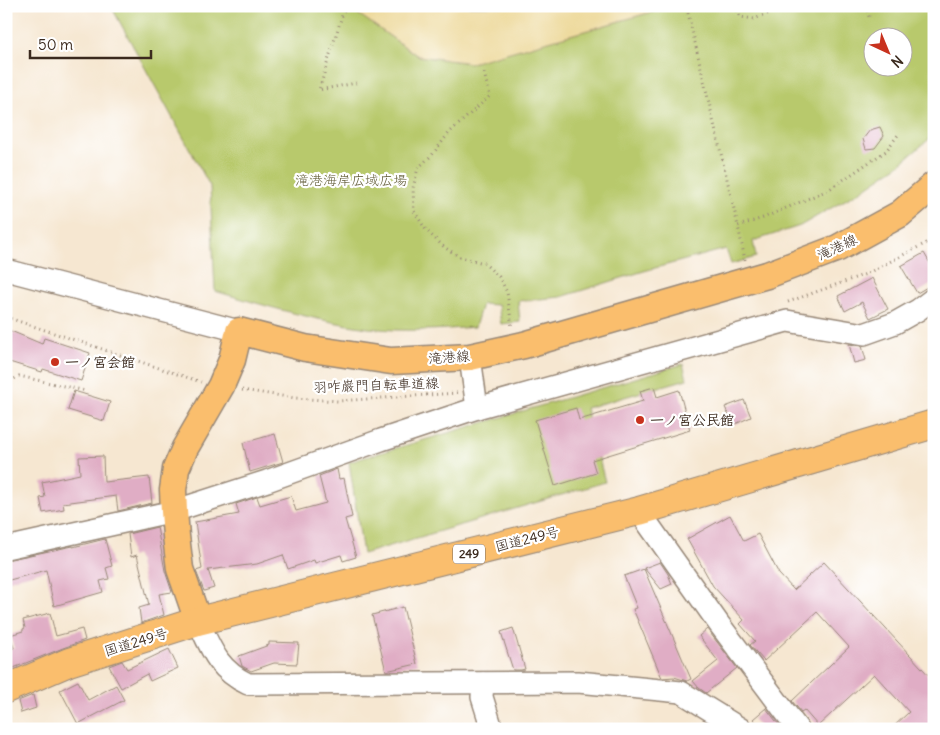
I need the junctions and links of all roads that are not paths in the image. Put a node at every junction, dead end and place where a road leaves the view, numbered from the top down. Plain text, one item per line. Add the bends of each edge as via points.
1 (934, 185) edge
2 (6, 270) edge
3 (934, 298) edge
4 (239, 332) junction
5 (470, 357) junction
6 (477, 408) junction
7 (934, 424) edge
8 (174, 511) junction
9 (640, 511) junction
10 (6, 548) edge
11 (198, 621) junction
12 (483, 683) junction
13 (6, 689) edge
14 (492, 729) edge
15 (741, 729) edge
16 (798, 729) edge

1 - 5 main road, 滝港線 via 900,214 838,248 767,275 524,345
2 - 4 street
3 - 6 street via 895,323 864,334 787,322
4 - 5 main road, 滝港線 via 305,348 390,360
4 - 8 main road via 221,386 176,468
5 - 6 street
6 - 8 street
7 - 9 highway, 国道249号 / 249
8 - 10 street
8 - 11 main road via 180,569
9 - 11 highway, 国道249号 / 249
9 - 16 street
11 - 12 street via 215,657 237,679 248,684
11 - 13 highway, 国道249号 / 249 via 70,662
12 - 14 street via 482,697
12 - 15 street via 578,682 681,692

